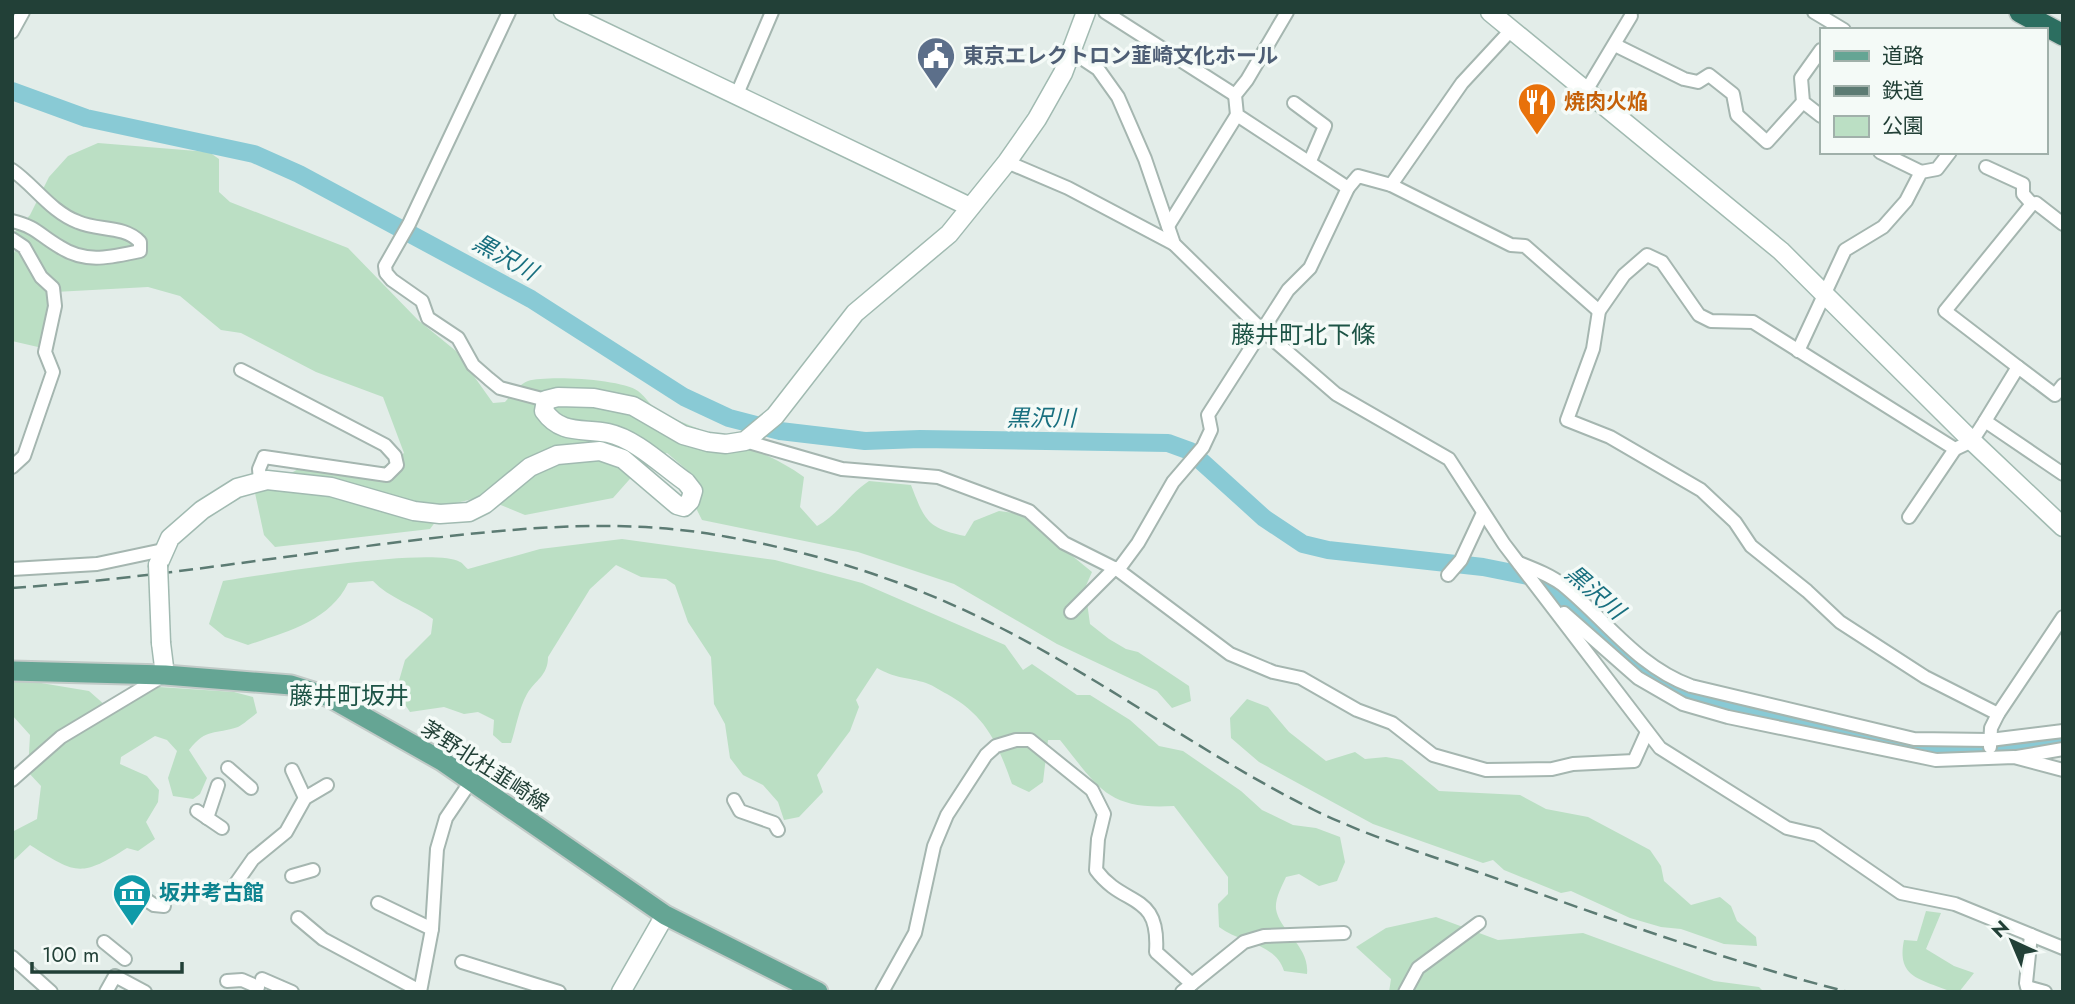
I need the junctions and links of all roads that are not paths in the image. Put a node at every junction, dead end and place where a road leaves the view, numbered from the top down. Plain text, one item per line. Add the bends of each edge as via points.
1 (23, 12) edge
2 (509, 12) edge
3 (563, 12) edge
4 (772, 12) edge
5 (1086, 12) edge
6 (1105, 12) edge
7 (1287, 12) edge
8 (1490, 12) edge
9 (1814, 12) edge
10 (1631, 16) dead end
11 (2026, 20) edge
12 (1838, 28) edge
13 (2046, 28) edge
14 (1512, 29) junction
15 (12, 32) edge
16 (1615, 45) junction
17 (1071, 51) junction
18 (1820, 51) edge
19 (1587, 91) junction
20 (737, 94) junction
21 (1235, 95) junction
22 (1803, 102) junction
23 (1294, 103) dead end
24 (1237, 115) junction
25 (1820, 115) edge
26 (1884, 154) edge
27 (1948, 154) edge
28 (1310, 161) junction
29 (1007, 162) junction
30 (1986, 167) dead end
31 (12, 170) edge
32 (1921, 172) junction
33 (1391, 185) junction
34 (1348, 188) junction
35 (2032, 204) junction
36 (970, 207) junction
37 (12, 221) edge
38 (2063, 224) edge
39 (1168, 226) junction
40 (12, 239) edge
41 (1174, 244) junction
42 (1823, 293) junction
43 (1599, 312) junction
44 (1261, 329) junction
45 (1798, 351) junction
46 (2018, 367) junction
47 (241, 370) dead end
48 (2062, 388) edge
49 (546, 400) junction
50 (1985, 421) junction
51 (757, 431) junction
52 (1963, 445) junction
53 (12, 467) edge
54 (2063, 474) edge
55 (260, 481) junction
56 (1483, 513) junction
57 (1909, 517) dead end
58 (2063, 527) edge
59 (160, 558) junction
60 (1520, 565) junction
61 (1454, 568) dead end
62 (12, 569) edge
63 (1116, 569) junction
64 (1550, 605) junction
65 (1071, 612) dead end
66 (2063, 617) edge
67 (12, 671) edge
68 (165, 675) junction
69 (1998, 715) junction
70 (2063, 731) edge
71 (1647, 732) junction
72 (1864, 735) junction
73 (1991, 749) junction
74 (2063, 749) edge
75 (2014, 757) junction
76 (228, 768) dead end
77 (292, 770) dead end
78 (2063, 771) edge
79 (12, 780) edge
80 (471, 781) junction
81 (218, 785) dead end
82 (327, 785) dead end
83 (251, 788) dead end
84 (305, 798) junction
85 (734, 800) dead end
86 (222, 828) dead end
87 (778, 830) dead end
88 (313, 870) dead end
89 (292, 876) dead end
90 (234, 886) dead end
91 (139, 895) dead end
92 (379, 904) dead end
93 (164, 906) dead end
94 (665, 915) junction
95 (298, 918) dead end
96 (1479, 923) dead end
97 (432, 929) junction
98 (1344, 933) dead end
99 (2031, 935) junction
100 (104, 942) dead end
101 (2063, 948) edge
102 (12, 957) edge
103 (125, 959) dead end
104 (462, 962) dead end
105 (227, 981) dead end
106 (1187, 988) edge
107 (420, 991) edge
108 (51, 992) edge
109 (106, 992) edge
110 (145, 992) edge
111 (292, 992) edge
112 (558, 992) edge
113 (621, 992) edge
114 (818, 992) edge
115 (883, 992) edge
116 (1405, 992) edge
117 (2045, 992) edge

1 - 15 street
2 - 49 street via 385,266 386,273 416,294 428,318 458,338 473,365 500,388
3 - 20 street
4 - 20 street
5 - 17 street
6 - 21 street
7 - 21 street
8 - 14 street
9 - 12 street
10 - 16 street
11 - 13 highway
14 - 19 street
14 - 33 street via 1462,83
16 - 19 street
16 - 22 street via 1684,79 1698,82 1709,75 1733,94 1737,115 1768,142
17 - 29 street via 1037,119
17 - 39 street via 1098,69 1118,97
18 - 22 street via 1801,78
19 - 42 street via 1781,251
20 - 36 street
21 - 24 street
22 - 25 street
23 - 28 street via 1325,125
24 - 28 street
24 - 39 street
26 - 32 street
27 - 32 street via 1937,169
28 - 34 street
29 - 36 street
29 - 41 street via 1068,188
30 - 35 street via 2023,184 2023,194
31 - 37 street via 52,206 78,222 132,234 140,242 140,251 102,260 75,256 33,226
32 - 42 street via 1906,201 1883,227 1845,250
33 - 34 street via 1358,176
33 - 43 street via 1511,245 1525,246
34 - 44 street via 1310,268
35 - 38 street
35 - 46 street via 1945,312
36 - 51 street via 931,251 855,313
39 - 41 street
40 - 53 street via 24,247 53,288 55,306 45,352 53,372 24,456
41 - 44 street
42 - 45 street
42 - 52 street
43 - 45 street via 1624,275 1647,255 1662,262 1699,315 1711,321 1753,322
43 - 69 street via 1593,349 1567,420 1610,437 1701,489 1735,522 1751,546 1840,622 1925,677
44 - 56 street via 1336,394 1449,459
44 - 63 street via 1208,415 1211,430 1203,447 1173,482 1138,543
45 - 52 street
46 - 48 street via 2055,396
46 - 50 street
47 - 55 street via 385,445 397,465 387,475 264,457
49 - 51 street via 594,398 633,407 683,435 708,442 726,444
49 - 55 street via 544,411 555,424 569,430 608,433 641,450 686,482 692,492 690,501 684,507 677,505 623,460 600,451 557,455 530,467 469,512 414,511 331,487 290,480
50 - 52 street
50 - 54 street
51 - 63 street via 842,469 938,477 957,483 1029,511 1064,543
52 - 57 street
52 - 58 street
55 - 59 street via 237,488 202,510 170,538
56 - 60 street
56 - 61 street
59 - 62 street
59 - 68 street, bridge
60 - 64 street
60 - 72 street via 1561,584 1666,677
63 - 65 street
63 - 71 street via 1230,653 1273,673 1301,678 1349,706 1392,723 1433,754 1472,767 1552,769 1634,761
64 - 71 street
64 - 72 street via 1638,678 1684,704 1728,717
66 - 69 street
67 - 68 main road, 茅野北杜韮崎線
68 - 79 street via 83,722
68 - 80 main road, 茅野北杜韮崎線 via 312,690
69 - 73 street via 1991,727
70 - 73 street
71 - 99 street via 1660,748 1787,828 1817,835 1901,893 1955,904
72 - 73 street
72 - 73 street via 1936,761
73 - 75 street
74 - 75 street
75 - 78 street
76 - 83 street
77 - 84 street
80 - 94 main road, 茅野北杜韮崎線
80 - 97 street via 446,818 436,849
81 - 86 street via 202,815
82 - 84 street
84 - 90 street via 286,832 253,859
85 - 87 street via 740,811 774,823
88 - 89 street
91 - 93 street
92 - 97 street
94 - 113 street
94 - 114 main road, 茅野北杜韮崎線
95 - 107 street via 323,939
96 - 116 street via 1418,968
97 - 107 street
98 - 106 street via 1264,936 1244,942
99 - 101 street
99 - 117 street via 2025,983
100 - 103 street
102 - 108 street
104 - 112 street
105 - 111 street via 260,983
106 - 115 street via 1156,952 1158,929 1148,911 1096,870 1104,814 1092,790 1030,740 1016,740 996,746 986,755 947,815 934,846 915,933
109 - 110 street via 115,976

